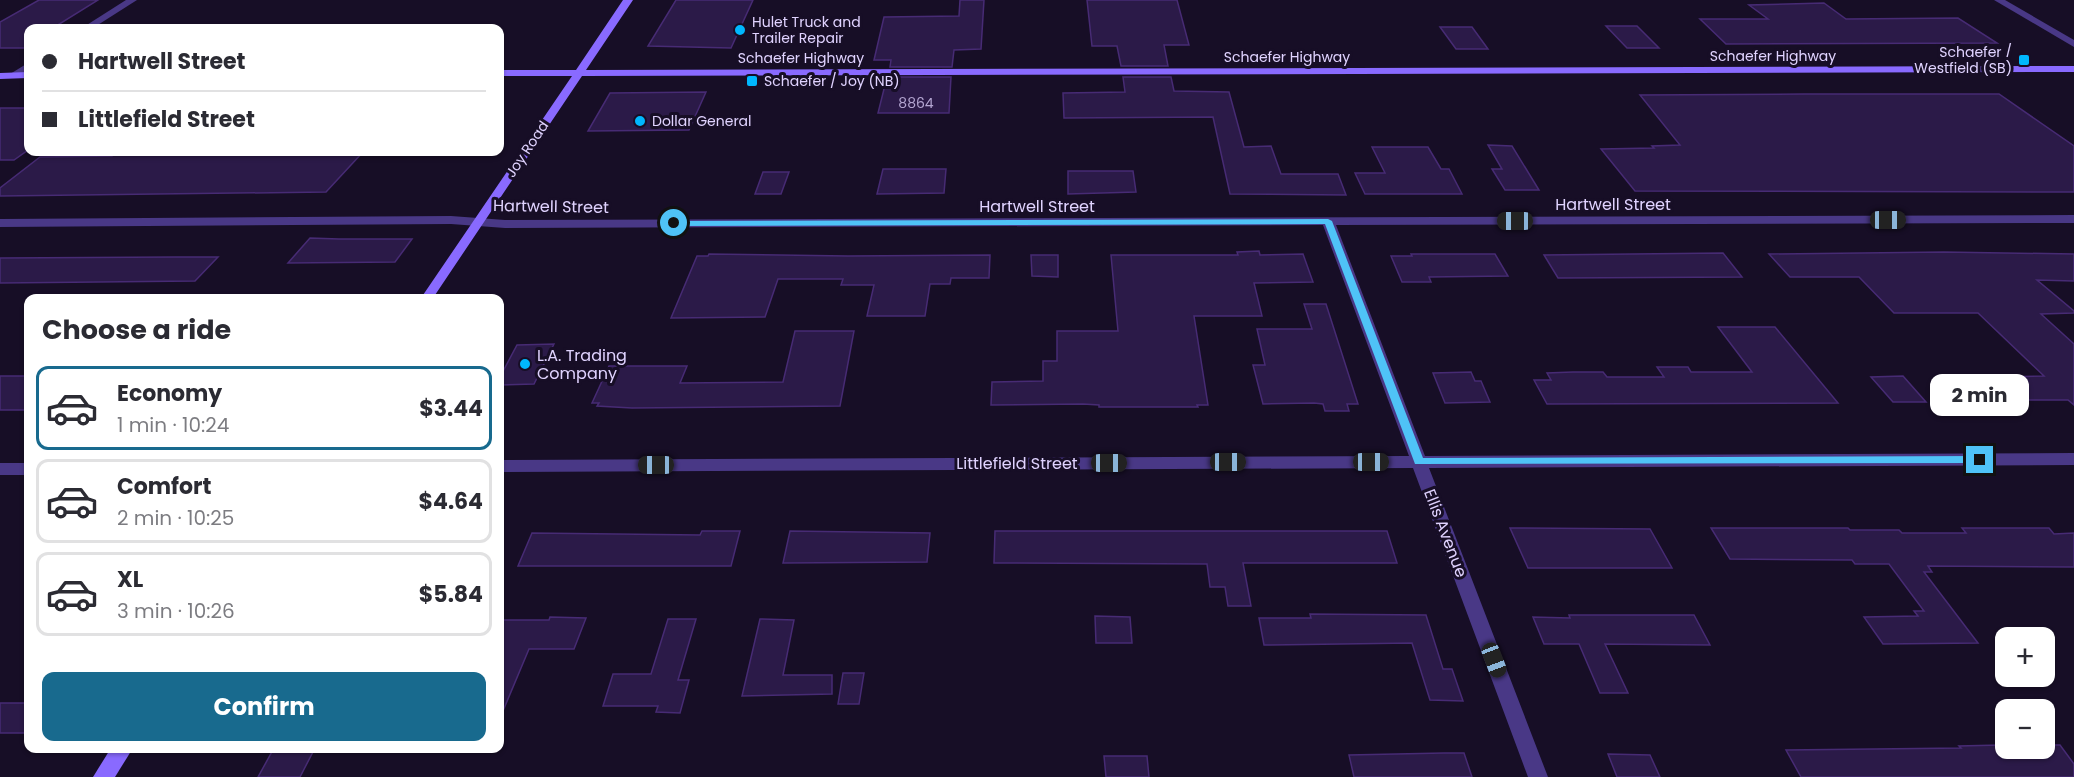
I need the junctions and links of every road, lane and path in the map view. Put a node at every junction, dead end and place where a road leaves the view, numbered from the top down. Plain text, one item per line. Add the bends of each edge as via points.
1 (132, 0) edge
2 (628, 0) edge
3 (1999, 0) edge
4 (93, 24) edge
5 (2074, 44) edge
6 (24, 69) edge
7 (2074, 69) edge
8 (579, 72) junction
9 (504, 73) edge
10 (24, 75) edge
11 (0, 76) edge
12 (14, 76) junction
13 (2074, 219) edge
14 (479, 221) junction
15 (1328, 221) junction
16 (0, 223) edge
17 (430, 294) edge
18 (2074, 459) edge
19 (1419, 462) junction
20 (504, 466) edge
21 (0, 469) edge
22 (24, 469) edge
23 (120, 753) edge
24 (104, 777) edge
25 (1538, 777) edge

1 - 4 street
2 - 8 main road, Joy Road
3 - 5 street
6 - 12 street
7 - 8 main road, Schaefer Highway
8 - 9 main road, Schaefer Highway
8 - 14 main road, Joy Road
10 - 12 main road
11 - 12 main road
13 - 15 street, Hartwell Street
14 - 15 street, Hartwell Street
14 - 16 street, Hartwell Street
14 - 17 main road, Joy Road
15 - 19 street, Ellis Avenue
18 - 19 street, Littlefield Street
19 - 20 street, Littlefield Street
19 - 25 street, Ellis Avenue
21 - 22 street
23 - 24 main road

